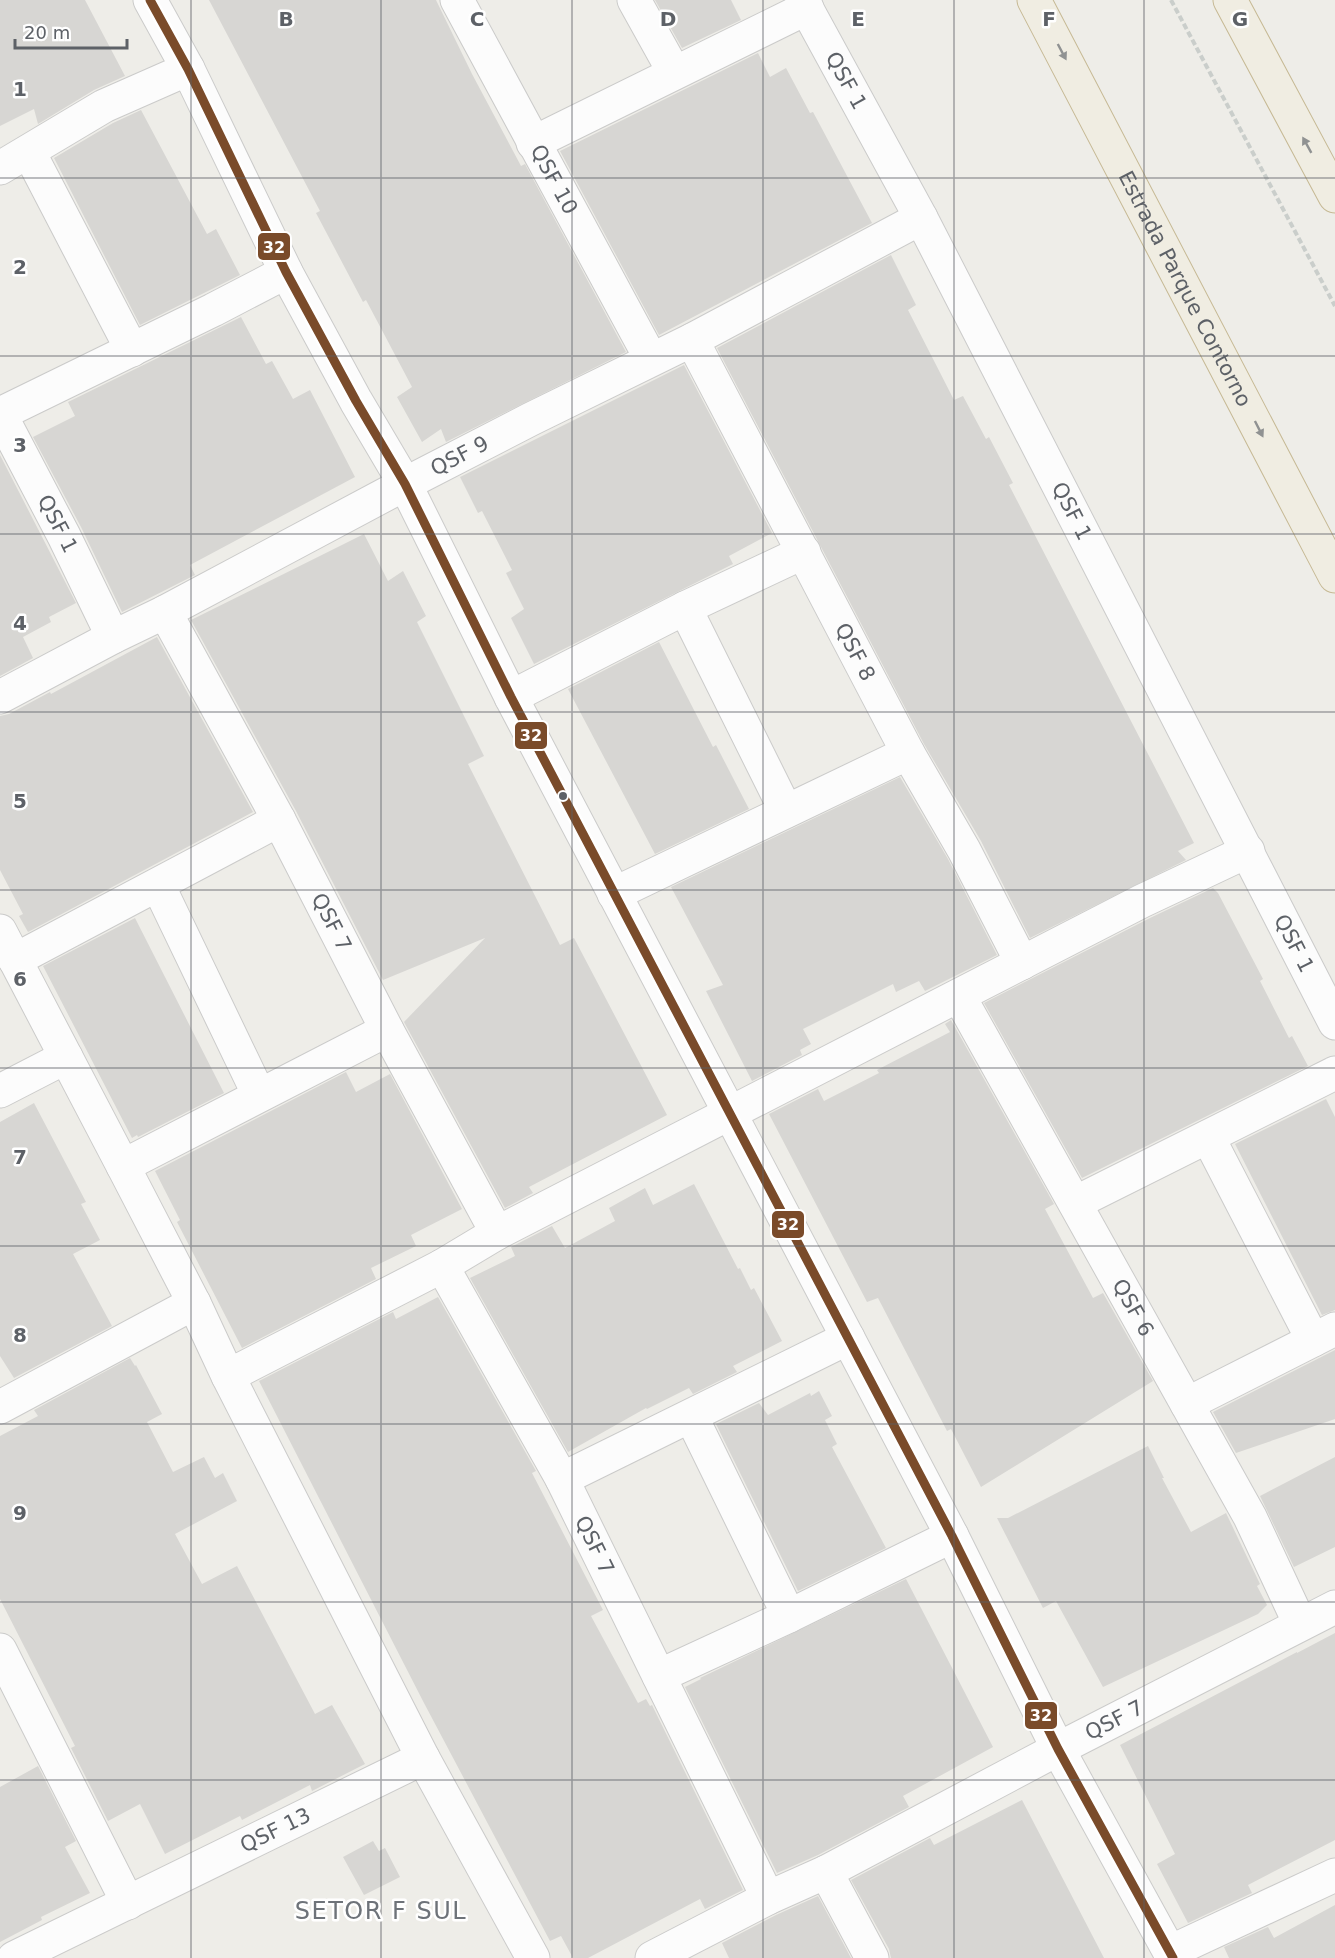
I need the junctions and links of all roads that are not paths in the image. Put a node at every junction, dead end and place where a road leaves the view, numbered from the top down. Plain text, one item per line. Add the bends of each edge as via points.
1 (150, 0) edge
2 (457, 0) edge
3 (634, 0) edge
4 (1034, 0) edge
5 (1230, 0) edge
6 (804, 4) edge
7 (188, 69) junction
8 (674, 72) junction
9 (533, 143) junction
10 (29, 152) junction
11 (0, 168) edge
12 (1335, 196) edge
13 (921, 218) junction
14 (286, 272) junction
15 (692, 340) junction
16 (132, 350) junction
17 (651, 359) junction
18 (0, 414) edge
19 (405, 484) junction
20 (804, 552) junction
21 (1335, 576) edge
22 (685, 608) junction
23 (165, 612) junction
24 (112, 637) junction
25 (0, 697) edge
26 (511, 697) junction
27 (908, 753) junction
28 (786, 812) junction
29 (279, 820) junction
30 (1248, 851) junction
31 (158, 885) junction
32 (614, 894) junction
33 (0, 932) edge
34 (15, 960) junction
35 (1022, 963) junction
36 (959, 996) junction
37 (1335, 1023) edge
38 (387, 1030) junction
39 (66, 1058) junction
40 (1335, 1073) edge
41 (0, 1091) edge
42 (260, 1095) junction
43 (730, 1113) junction
44 (1208, 1137) junction
45 (123, 1166) junction
46 (1075, 1203) junction
47 (497, 1233) junction
48 (442, 1266) junction
49 (194, 1304) junction
50 (1324, 1334) edge
51 (848, 1338) junction
52 (228, 1376) junction
53 (1187, 1404) junction
54 (0, 1407) edge
55 (691, 1416) junction
56 (562, 1479) junction
57 (952, 1536) junction
58 (1335, 1607) edge
59 (789, 1616) junction
60 (1300, 1624) junction
61 (1, 1656) edge
62 (659, 1676) junction
63 (1058, 1749) junction
64 (423, 1758) junction
65 (826, 1872) junction
66 (1335, 1876) edge
67 (768, 1898) junction
68 (128, 1903) junction
69 (1172, 1955) edge
70 (14, 1958) edge
71 (533, 1958) edge
72 (652, 1958) edge
73 (872, 1958) edge

1 - 7 street
2 - 9 street, QSF 10
3 - 8 street
4 -> 21 highway, Estrada Parque Contorno
12 -> 5 highway
6 - 8 street
6 - 13 street, QSF 1
7 - 10 street via 104,106
7 - 14 street
8 - 9 street
9 - 17 street, QSF 10
10 - 11 street
10 - 16 street
13 - 15 street, QSF 9
13 - 30 street, QSF 1
14 - 16 street
14 - 19 street
15 - 17 street, QSF 9
15 - 20 street, QSF 8
16 - 18 street
17 - 19 street, QSF 9
18 - 24 street, QSF 1
19 - 23 street, QSF 9
19 - 26 street
20 - 22 street
20 - 27 street, QSF 8
22 - 26 street
22 - 28 street
23 - 24 street, QSF 9
23 - 29 street, QSF 7
24 - 25 street, QSF 9
26 - 32 street
27 - 28 street
27 - 35 street, QSF 8
28 - 32 street
29 - 31 street
29 - 38 street, QSF 7
30 - 35 street
30 - 37 street, QSF 1
31 - 34 street
31 - 42 street
32 - 43 street
33 - 34 street
34 - 39 street
35 - 36 street
36 - 43 street
36 - 46 street, QSF 6
38 - 42 street
38 - 47 street, QSF 7
39 - 41 street
39 - 45 street
40 - 44 street
42 - 45 street
43 - 47 street
43 - 51 street
44 - 46 street
44 - 50 street
45 - 49 street
46 - 53 street, QSF 6
47 - 48 street
48 - 52 street
48 - 56 street, QSF 7
49 - 52 street
49 - 54 street
50 - 53 street
51 - 55 street
51 - 57 street
52 - 64 street
53 - 60 street, QSF 6 via 1250,1517
55 - 56 street
55 - 59 street
56 - 62 street, QSF 7
57 - 59 street
57 - 63 street
58 - 60 street, QSF 7
59 - 62 street
60 - 63 street, QSF 7
61 - 68 street
62 - 67 street, QSF 7
63 - 65 street, QSF 7
63 - 69 street
64 - 68 street, QSF 13
64 - 71 street
65 - 67 street, QSF 7
65 - 73 street
66 - 69 street
67 - 72 street, QSF 7
68 - 70 street, QSF 13

